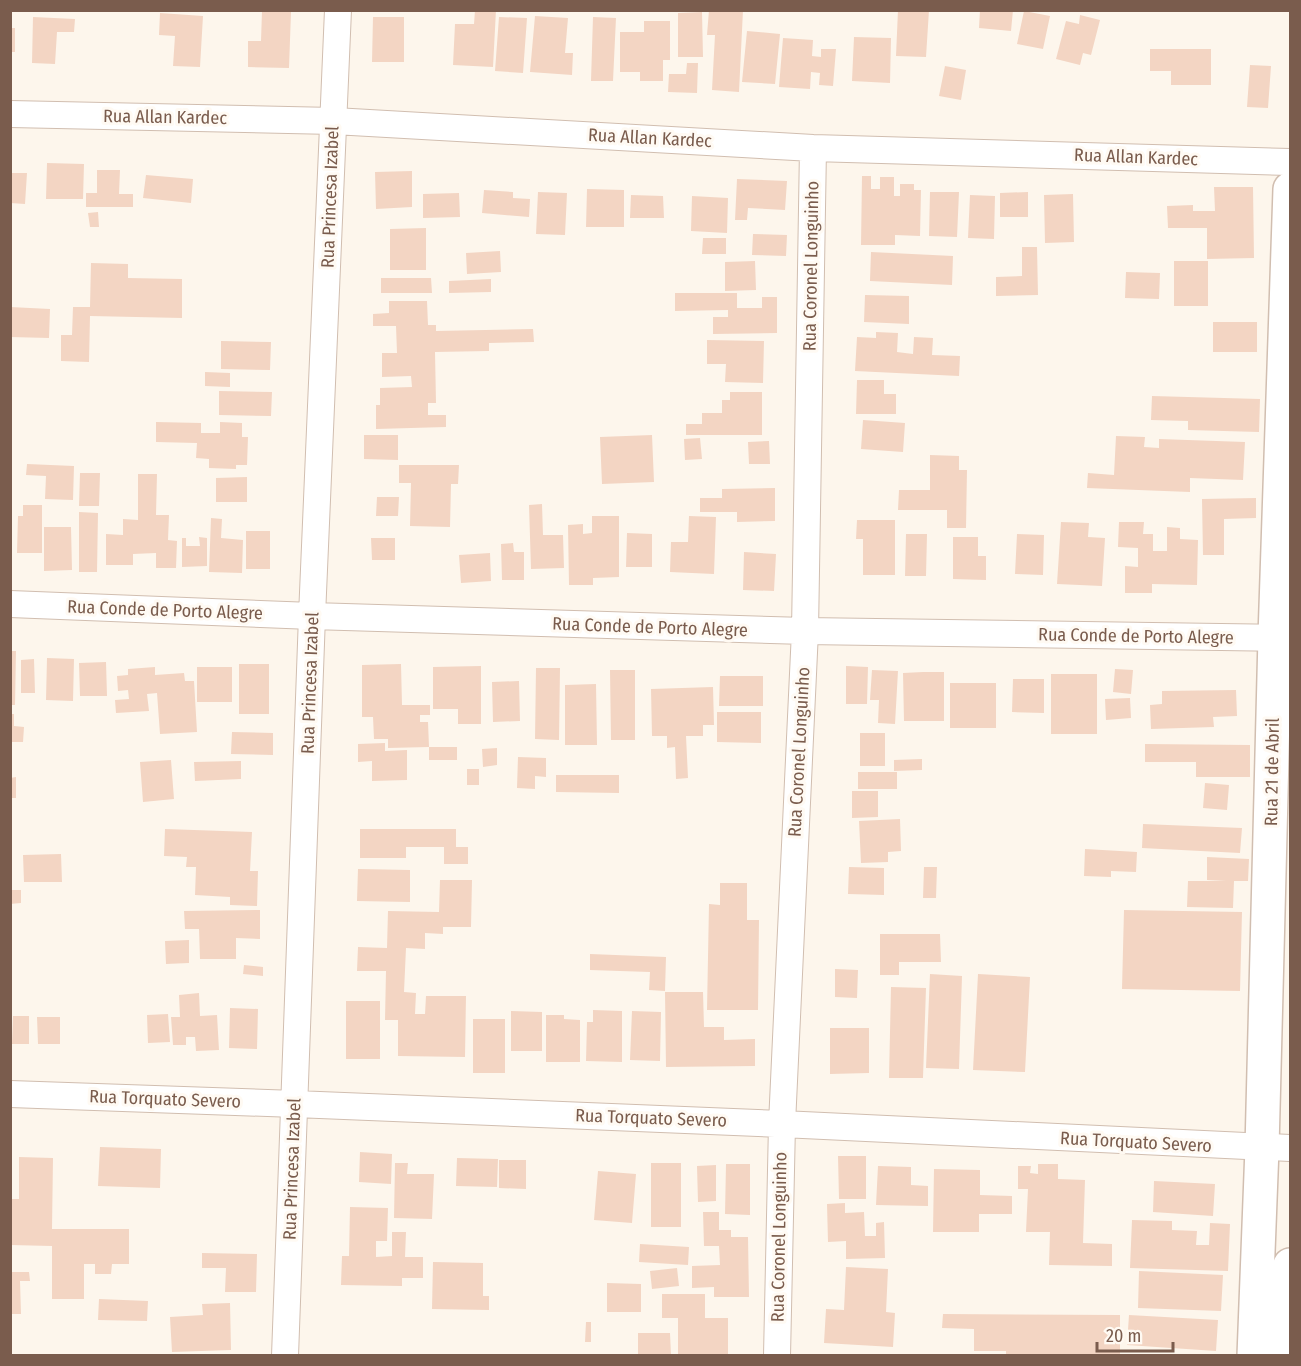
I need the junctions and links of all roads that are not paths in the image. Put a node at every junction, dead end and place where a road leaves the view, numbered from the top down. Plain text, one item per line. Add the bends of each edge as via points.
1 (338, 10) edge
2 (10, 114) edge
3 (334, 121) junction
4 (813, 148) junction
5 (1290, 162) edge
6 (1290, 189) edge
7 (1287, 365) edge
8 (10, 604) edge
9 (312, 616) junction
10 (805, 631) junction
11 (1283, 638) edge
12 (1279, 912) edge
13 (10, 1095) edge
14 (295, 1104) junction
15 (782, 1124) junction
16 (1276, 1149) edge
17 (1290, 1265) edge
18 (1254, 1353) edge
19 (1287, 1353) edge
20 (285, 1356) edge
21 (777, 1356) edge

1 - 3 street, Rua Princesa Izabel
2 - 3 street, Rua Allan Kardec
3 - 4 street, Rua Allan Kardec
3 - 9 street, Rua Princesa Izabel
4 - 5 street, Rua Allan Kardec
4 - 10 street, Rua Coronel Longuinho
6 - 7 street, Rua 21 de Abril
7 - 11 street, Rua 21 de Abril
8 - 9 street, Rua Conde de Porto Alegre
9 - 10 street, Rua Conde de Porto Alegre
9 - 14 street, Rua Princesa Izabel
10 - 11 street, Rua Conde de Porto Alegre
10 - 15 street, Rua Coronel Longuinho
11 - 12 street, Rua 21 de Abril
12 - 16 street, Rua 21 de Abril
13 - 14 street, Rua Torquato Severo
14 - 15 street, Rua Torquato Severo
14 - 20 street, Rua Princesa Izabel
15 - 16 street, Rua Torquato Severo
15 - 21 street, Rua Coronel Longuinho
16 - 18 street, Rua 21 de Abril
17 - 19 street
18 - 19 street

